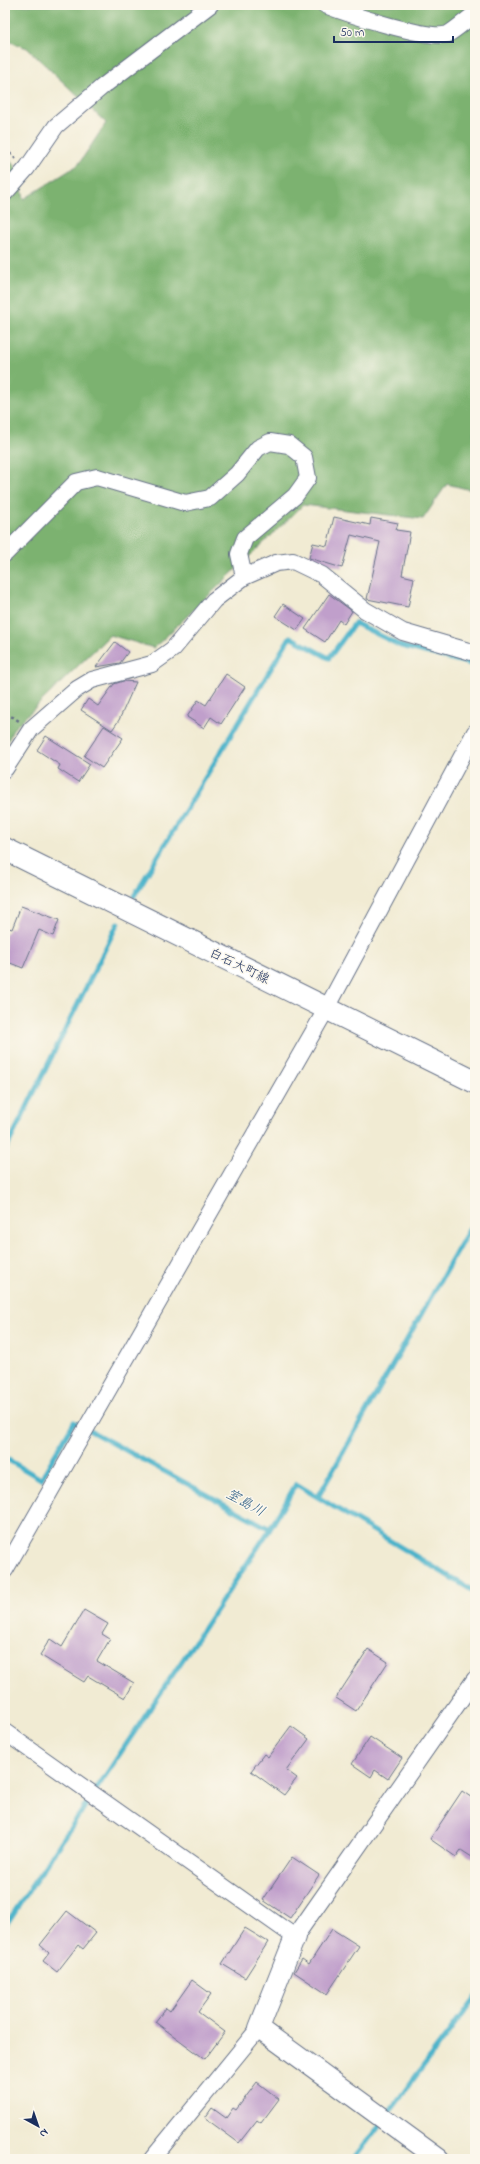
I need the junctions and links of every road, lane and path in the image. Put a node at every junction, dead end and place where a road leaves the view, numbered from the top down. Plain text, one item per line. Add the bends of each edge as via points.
1 (210, 5) edge
2 (325, 5) edge
3 (475, 14) edge
4 (5, 193) edge
5 (5, 554) edge
6 (244, 578) junction
7 (475, 653) edge
8 (475, 732) edge
9 (5, 769) edge
10 (5, 849) edge
11 (327, 1008) junction
12 (475, 1082) edge
13 (5, 1570) edge
14 (475, 1679) edge
15 (5, 1732) edge
16 (295, 1937) junction
17 (259, 2028) junction
18 (152, 2159) edge
19 (439, 2159) edge

1 - 4 street via 102,87 56,126
2 - 3 street via 351,15 432,35 447,34
5 - 6 street via 76,482 97,477 184,503 210,498 237,474 258,448 270,442 289,445 304,457 308,478 295,496 245,538 239,554
6 - 7 street via 276,563 293,561 322,575 365,610 403,632
6 - 9 street via 214,600 173,649 152,664 92,680 77,689 31,729
8 - 11 street
10 - 11 main road, 白石大町線
11 - 12 main road, 白石大町線
11 - 13 street
14 - 16 street
15 - 16 street
16 - 17 street
17 - 18 street
17 - 19 street

